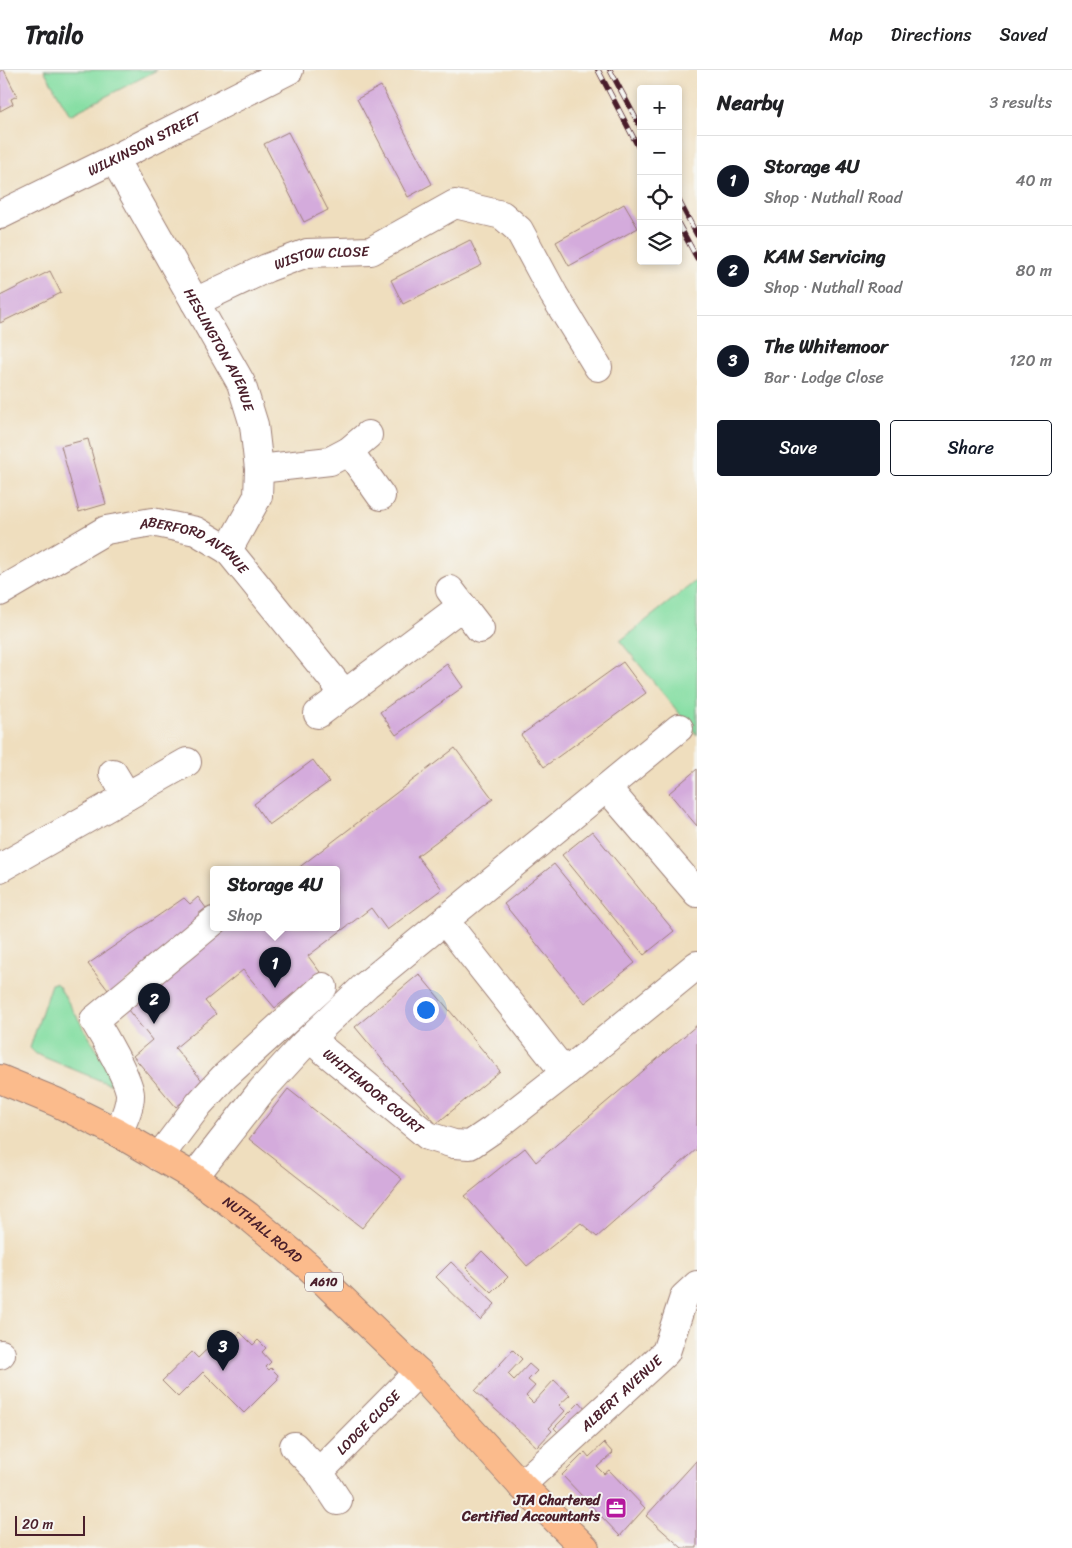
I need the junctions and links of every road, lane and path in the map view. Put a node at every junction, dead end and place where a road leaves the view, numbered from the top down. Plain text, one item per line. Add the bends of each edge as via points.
1 (289, 70) edge
2 (114, 160) junction
3 (0, 215) edge
4 (195, 302) junction
5 (598, 367) dead end
6 (258, 469) junction
7 (381, 496) dead end
8 (228, 550) junction
9 (0, 592) edge
10 (480, 629) dead end
11 (344, 693) junction
12 (318, 714) dead end
13 (679, 728) dead end
14 (187, 762) dead end
15 (607, 788) junction
16 (0, 868) edge
17 (697, 893) edge
18 (445, 921) junction
19 (210, 925) edge
20 (697, 965) edge
21 (323, 987) dead end
22 (310, 1039) junction
23 (565, 1073) junction
24 (0, 1079) edge
25 (118, 1133) junction
26 (159, 1157) junction
27 (194, 1177) junction
28 (697, 1285) edge
29 (418, 1372) junction
30 (294, 1446) dead end
31 (319, 1472) junction
32 (521, 1485) junction
33 (338, 1501) dead end
34 (573, 1545) edge

1 - 2 street, WILKINSON STREET
2 - 3 street, WILKINSON STREET
2 - 4 street, HESLINGTON AVENUE
4 - 5 street, WISTOW CLOSE via 307,253 371,251 455,204 502,215 519,230
4 - 6 street, HESLINGTON AVENUE via 241,383 254,425
6 - 7 street via 330,461 359,443
6 - 8 street, HESLINGTON AVENUE via 258,496
8 - 9 street, ABERFORD AVENUE via 196,531 152,522 106,530
8 - 11 street, ABERFORD AVENUE
10 - 11 street via 456,598
11 - 12 street
13 - 15 street, WHITEMOOR COURT
14 - 16 street via 120,785
15 - 17 street
15 - 18 street, WHITEMOOR COURT
18 - 22 street, WHITEMOOR COURT via 366,985
18 - 23 street
19 - 25 street via 94,1020 131,1093
20 - 23 street, WHITEMOOR COURT
21 - 26 street via 224,1077
22 - 23 street, WHITEMOOR COURT via 428,1136 454,1144 470,1145
22 - 27 street, WHITEMOOR COURT via 262,1090
24 - 25 main road, NUTHALL ROAD / A610
25 - 26 main road, NUTHALL ROAD / A610
26 - 27 main road, NUTHALL ROAD / A610
27 - 29 main road, NUTHALL ROAD / A610 via 308,1266
28 - 32 street, ALBERT AVENUE via 684,1297 666,1352
29 - 31 street, LODGE CLOSE
29 - 32 main road, NUTHALL ROAD / A610
30 - 31 street
31 - 33 street
32 - 34 main road, NUTHALL ROAD / A610

